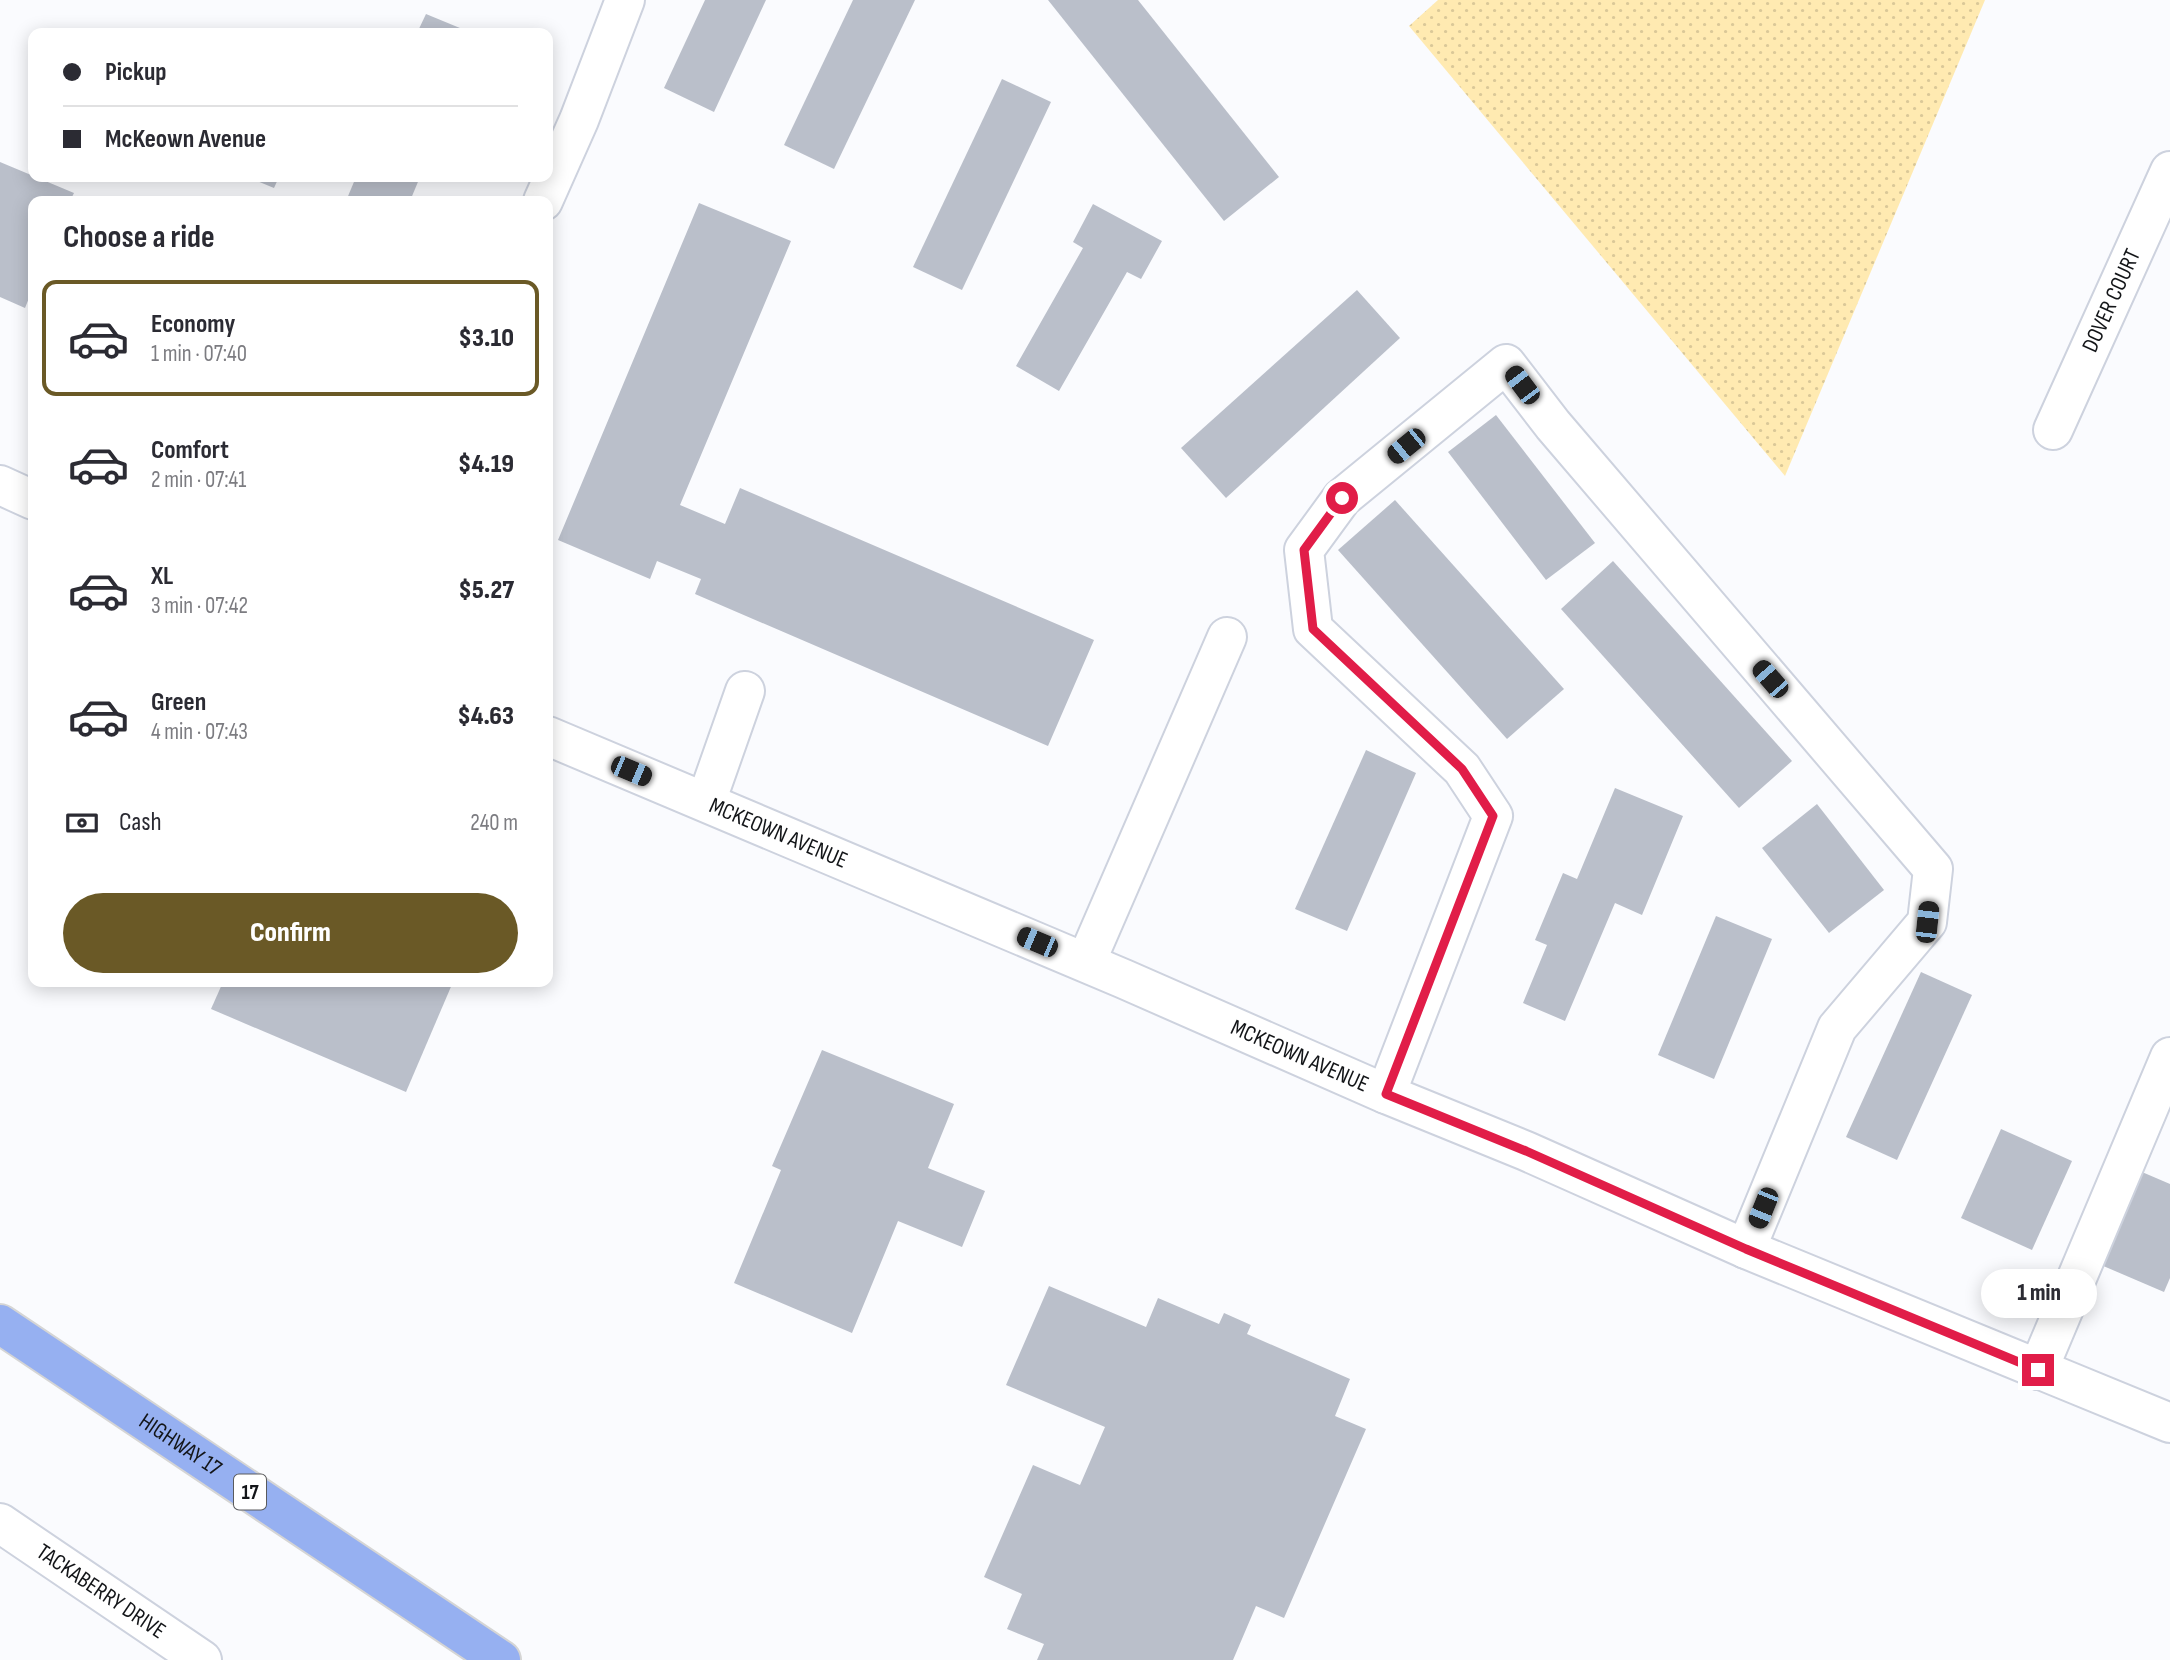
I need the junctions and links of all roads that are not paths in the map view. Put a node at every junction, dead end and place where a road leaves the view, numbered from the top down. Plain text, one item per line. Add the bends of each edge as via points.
1 (625, 0) edge
2 (2170, 171) edge
3 (553, 178) edge
4 (2053, 430) dead end
5 (0, 485) edge
6 (28, 498) edge
7 (1227, 637) dead end
8 (745, 691) dead end
9 (553, 738) edge
10 (706, 802) junction
11 (1086, 962) junction
12 (2170, 1057) edge
13 (1386, 1094) junction
14 (1746, 1249) junction
15 (0, 1324) edge
16 (2038, 1370) junction
17 (2170, 1423) edge
18 (0, 1523) edge
19 (202, 1660) edge
20 (500, 1660) edge

1 - 3 street
2 - 4 street, DOVER COURT
5 - 6 street
7 - 11 street
8 - 10 street
9 - 10 street, MCKEOWN AVENUE
10 - 11 street, MCKEOWN AVENUE
11 - 13 street, MCKEOWN AVENUE
12 - 16 street
13 - 14 street, MCKEOWN AVENUE
13 - 14 street via 1493,816 1462,769 1313,629 1304,550 1342,498 1506,364 1933,869 1927,922 1838,1028
14 - 16 street, MCKEOWN AVENUE
15 - 20 highway, HIGHWAY 17 / 17
16 - 17 street, MCKEOWN AVENUE
18 - 19 street, TACKABERRY DRIVE

